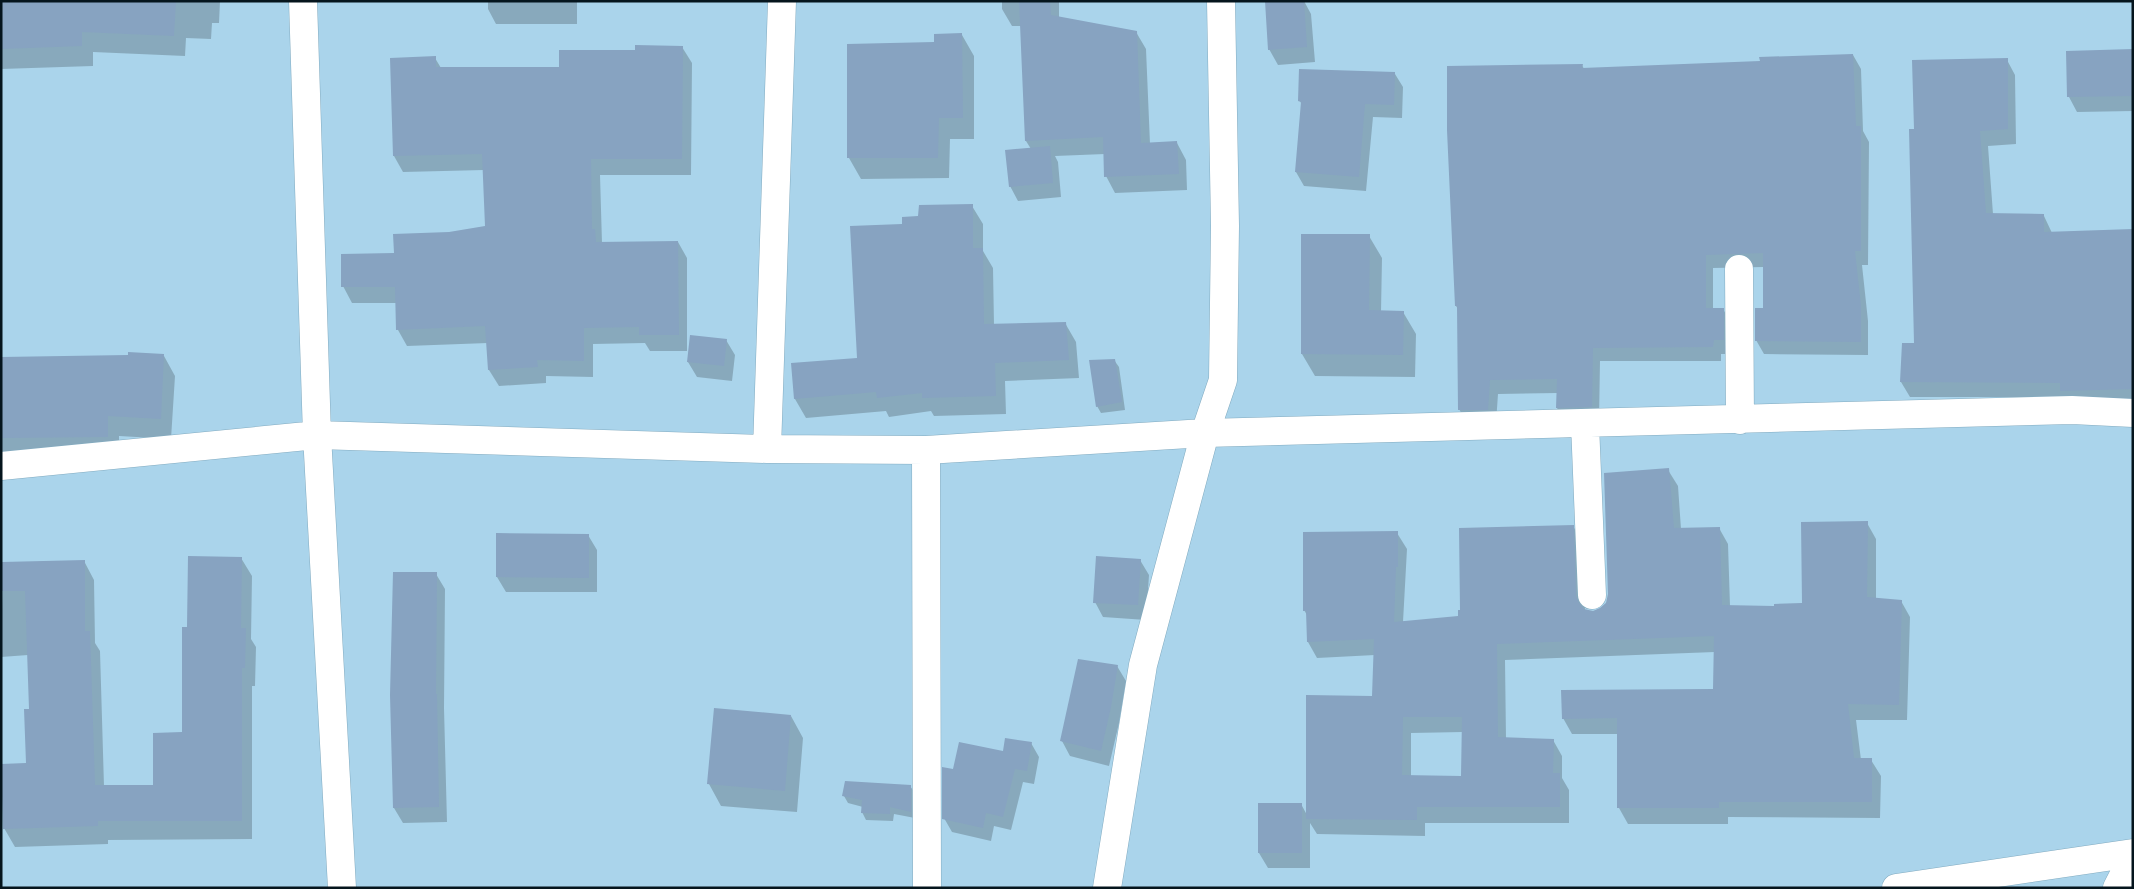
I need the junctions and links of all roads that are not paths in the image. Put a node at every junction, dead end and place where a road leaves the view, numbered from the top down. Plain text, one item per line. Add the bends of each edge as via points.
1 (303, 1) edge
2 (782, 1) edge
3 (1221, 1) edge
4 (1740, 269) dead end
5 (2133, 413) edge
6 (1740, 420) junction
7 (1585, 424) junction
8 (1205, 433) junction
9 (317, 435) junction
10 (767, 449) junction
11 (926, 450) junction
12 (1, 466) edge
13 (1592, 595) dead end
14 (2133, 852) edge
15 (2133, 858) edge
16 (342, 888) edge
17 (927, 888) edge
18 (1107, 888) edge
19 (1896, 888) edge
20 (2117, 888) edge

1 - 9 street
2 - 10 street
3 - 8 street via 1223,380
4 - 6 street
5 - 6 street via 2072,410
6 - 7 street
7 - 8 street
7 - 13 street
8 - 11 street
8 - 18 street via 1144,665
9 - 10 street
9 - 12 street
9 - 16 street
10 - 11 street
11 - 17 street
14 - 19 street
15 - 20 street

